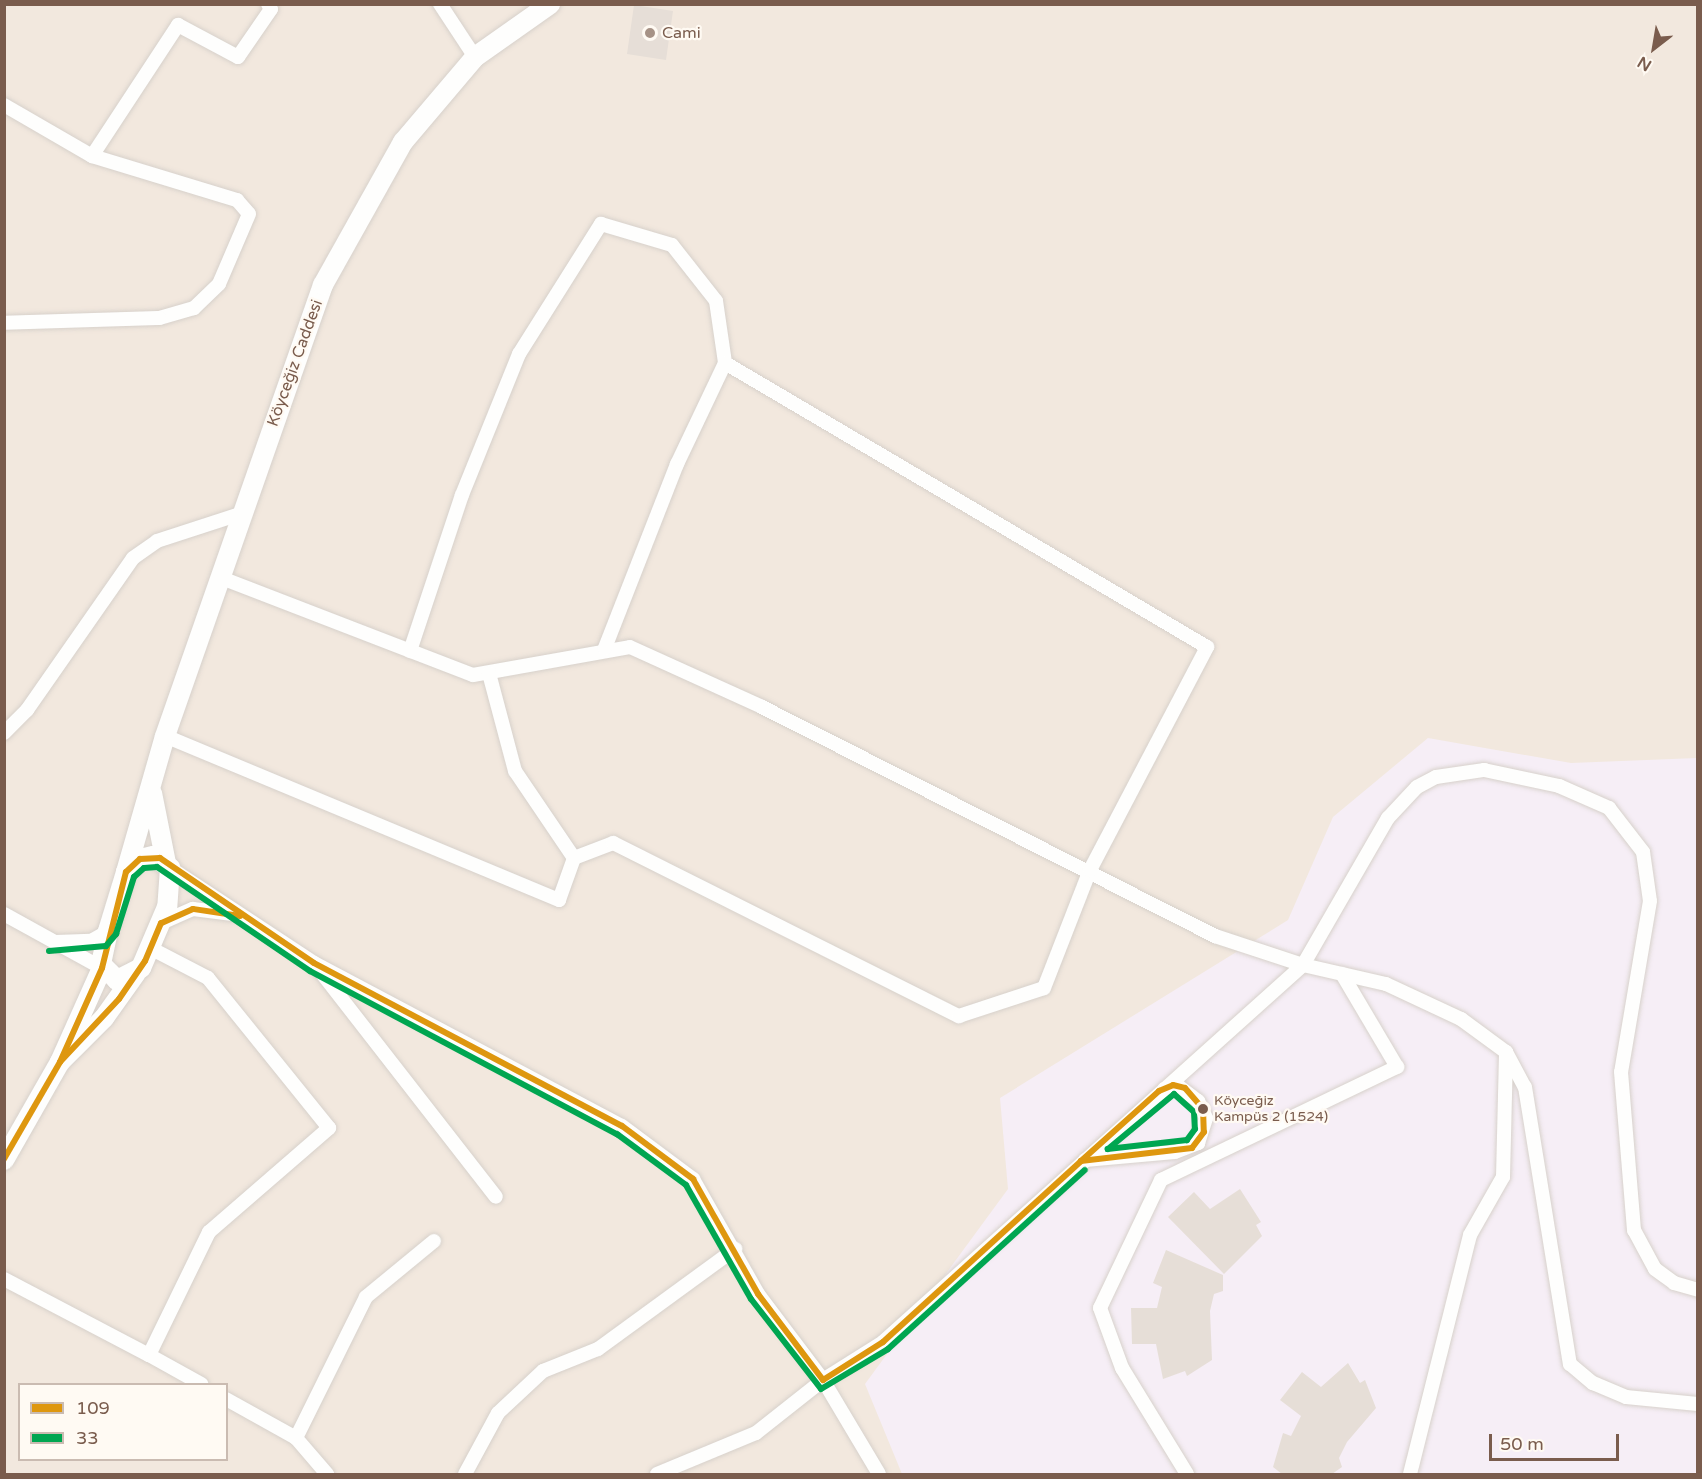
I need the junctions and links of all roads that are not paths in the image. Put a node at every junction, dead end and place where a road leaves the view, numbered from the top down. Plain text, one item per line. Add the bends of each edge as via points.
1 (268, 4) edge
2 (440, 4) edge
3 (550, 4) edge
4 (475, 57) junction
5 (4, 105) edge
6 (92, 156) junction
7 (4, 323) edge
8 (725, 363) junction
9 (240, 514) junction
10 (219, 577) junction
11 (605, 648) junction
12 (410, 651) junction
13 (489, 673) junction
14 (4, 733) edge
15 (165, 736) junction
16 (151, 788) junction
17 (574, 858) junction
18 (168, 866) junction
19 (1090, 870) junction
20 (126, 872) junction
21 (4, 914) edge
22 (240, 916) junction
23 (161, 923) junction
24 (108, 931) junction
25 (48, 942) junction
26 (152, 949) junction
27 (314, 963) junction
28 (1303, 965) junction
29 (102, 968) junction
30 (137, 972) junction
31 (1342, 974) junction
32 (1506, 1052) junction
33 (60, 1062) junction
34 (1159, 1091) junction
35 (1192, 1148) junction
36 (4, 1160) edge
37 (1081, 1161) junction
38 (1200, 1161) junction
39 (496, 1197) dead end
40 (434, 1241) dead end
41 (735, 1249) junction
42 (4, 1279) edge
43 (1698, 1290) edge
44 (149, 1355) junction
45 (823, 1380) junction
46 (199, 1383) edge
47 (228, 1400) edge
48 (1698, 1404) edge
49 (296, 1438) junction
50 (327, 1474) edge
51 (465, 1474) edge
52 (657, 1474) edge
53 (879, 1474) edge
54 (1187, 1474) edge
55 (1410, 1474) edge

1 - 6 street via 271,9 238,57 178,24
2 - 4 street
3 - 4 street, Köyceğiz Caddesi
4 - 9 street, Köyceğiz Caddesi via 403,141 323,285
5 - 6 street
6 - 7 street via 237,200 249,214 219,284 194,308 159,318
8 - 11 street via 677,464
8 - 12 street via 716,301 672,245 601,224 519,354 462,495
8 - 19 street via 1207,647
9 - 10 street, Köyceğiz Caddesi
9 - 14 street via 157,541 133,558 27,710
10 - 12 street
10 - 15 street, Köyceğiz Caddesi
11 - 13 street
11 - 19 street via 630,647 731,693
12 - 13 street via 473,675
13 - 17 street via 515,771
15 - 16 street, Köyceğiz Caddesi
15 - 17 street via 559,900
16 - 18 street, Köyceğiz Caddesi
16 - 20 street, Köyceğiz Caddesi
17 - 19 street via 613,843 959,1016 1044,988
18 - 20 street via 145,857
18 - 22 street
18 - 23 street
19 - 28 street via 1215,936
20 - 24 street, Köyceğiz Caddesi
21 - 25 street
22 - 23 street via 193,909
22 - 27 street
23 - 26 street
24 - 25 street via 91,941
24 - 29 street, Köyceğiz Caddesi
25 - 29 street
26 - 30 street
26 - 44 street via 208,978 329,1128 209,1232
27 - 39 street
27 - 41 street via 622,1126 693,1179
28 - 31 street
28 - 34 street
28 - 43 street via 1389,818 1417,787 1436,777 1484,770 1586,794 1609,808 1630,829 1649,876 1650,901 1621,1072 1634,1230 1655,1269 1674,1283
29 - 30 street via 122,981
29 - 33 street
30 - 33 street via 104,1018
31 - 32 street via 1420,997 1479,1029
31 - 38 street via 1397,1067
32 - 48 street via 1530,1106 1570,1364 1593,1383 1626,1396
32 - 55 street via 1503,1177 1470,1236
33 - 36 street
34 - 35 street via 1173,1085 1185,1088 1203,1109 1204,1132
34 - 37 street
35 - 37 street
35 - 38 street
37 - 45 street via 883,1342
38 - 54 street via 1161,1180 1100,1308 1122,1368
40 - 49 street via 366,1297
41 - 45 street via 758,1294
41 - 51 street via 598,1349 543,1371 498,1413
42 - 44 street
44 - 46 street
45 - 52 street via 756,1433
45 - 53 street
47 - 49 street
49 - 50 street

